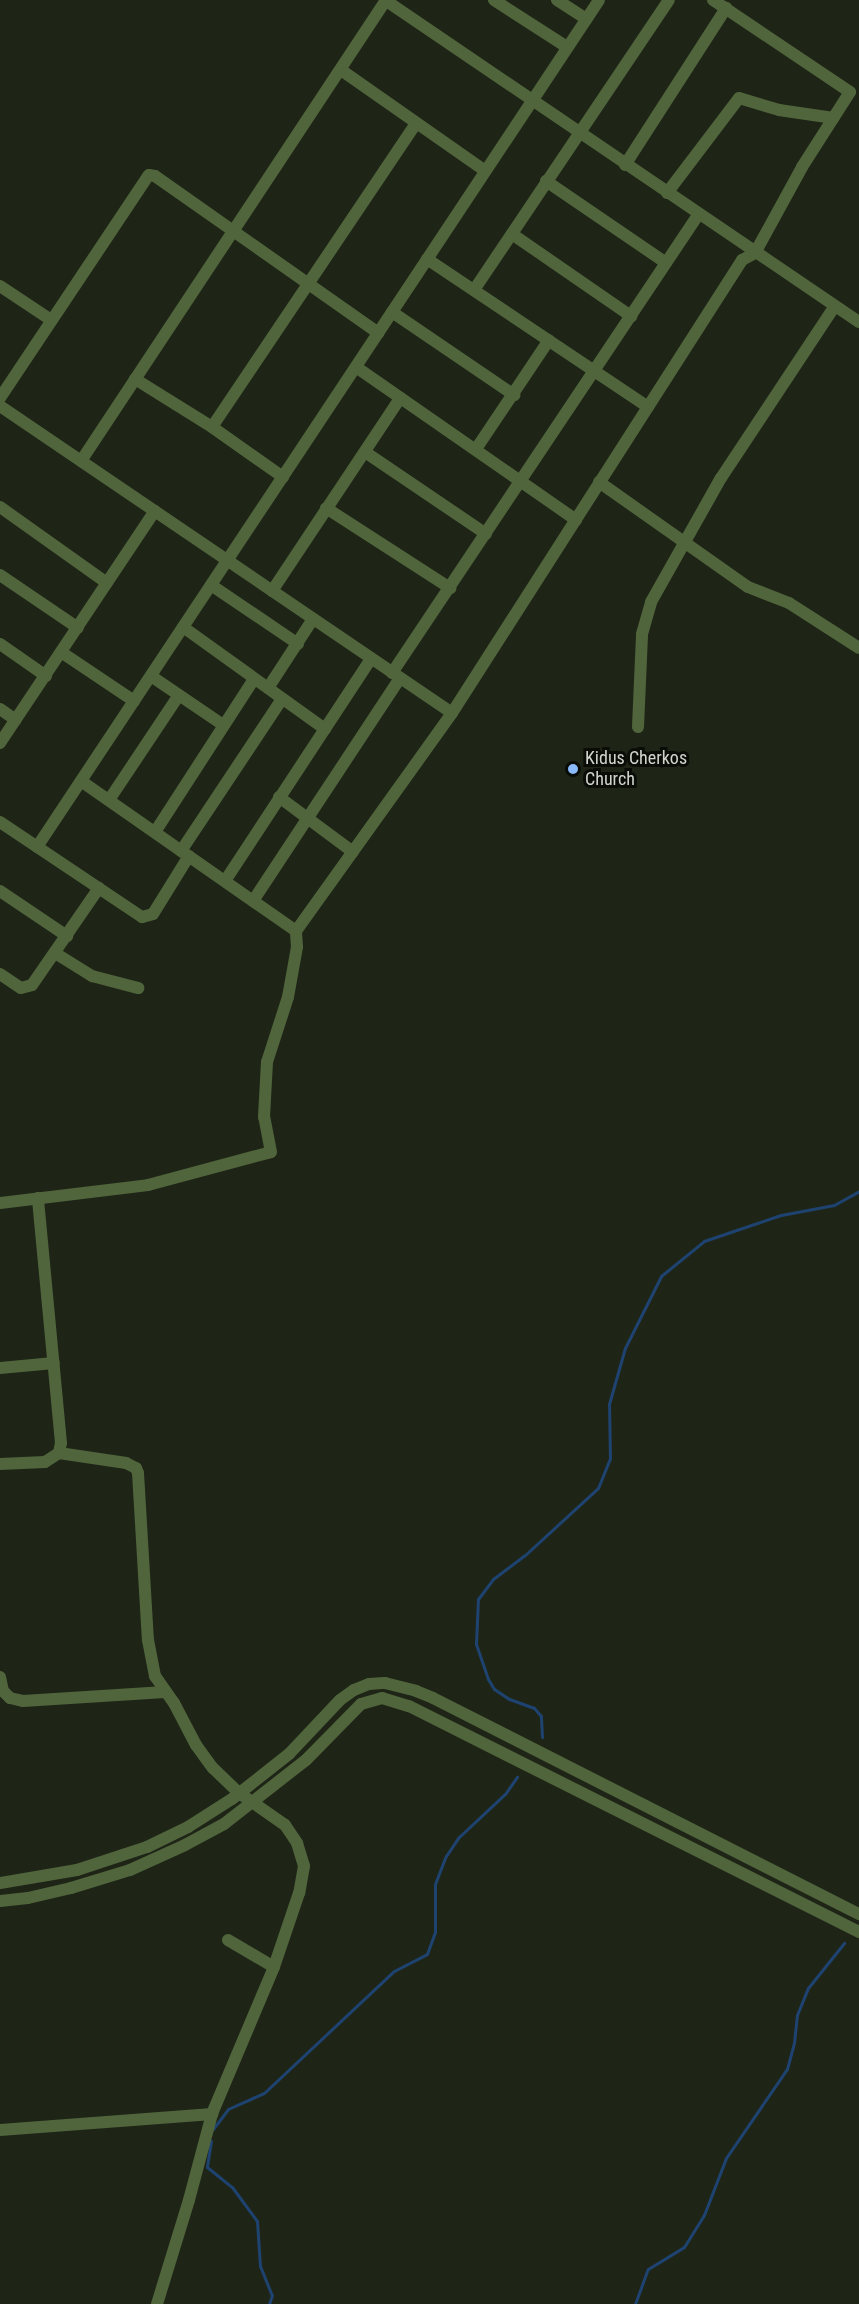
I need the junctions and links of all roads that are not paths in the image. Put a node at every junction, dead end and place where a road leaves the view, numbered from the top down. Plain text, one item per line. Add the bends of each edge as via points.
1 (386, 0) edge
2 (494, 0) edge
3 (557, 0) edge
4 (599, 0) edge
5 (669, 0) edge
6 (713, 0) edge
7 (726, 8) junction
8 (586, 19) junction
9 (567, 48) junction
10 (341, 69) junction
11 (532, 101) junction
12 (833, 118) junction
13 (415, 125) junction
14 (579, 133) junction
15 (625, 165) junction
16 (485, 171) junction
17 (546, 181) junction
18 (667, 193) junction
19 (698, 214) junction
20 (232, 232) junction
21 (512, 234) junction
22 (755, 254) junction
23 (427, 259) junction
24 (666, 263) junction
25 (308, 282) junction
26 (0, 286) edge
27 (474, 290) junction
28 (835, 306) junction
29 (392, 312) junction
30 (631, 316) junction
31 (51, 320) junction
32 (859, 322) edge
33 (378, 333) junction
34 (549, 340) junction
35 (356, 367) junction
36 (595, 370) junction
37 (135, 379) junction
38 (514, 395) junction
39 (0, 398) edge
40 (400, 398) junction
41 (0, 406) edge
42 (648, 406) junction
43 (212, 427) junction
44 (476, 449) junction
45 (365, 452) junction
46 (81, 461) junction
47 (283, 477) junction
48 (521, 481) junction
49 (599, 482) junction
50 (326, 508) junction
51 (1, 511) edge
52 (155, 511) junction
53 (576, 520) junction
54 (486, 534) junction
55 (683, 541) junction
56 (227, 561) junction
57 (0, 575) edge
58 (107, 582) junction
59 (211, 585) junction
60 (450, 588) junction
61 (272, 591) junction
62 (313, 619) junction
63 (183, 627) junction
64 (78, 628) junction
65 (0, 644) edge
66 (298, 644) junction
67 (859, 648) edge
68 (61, 652) junction
69 (371, 659) junction
70 (46, 676) junction
71 (151, 676) junction
72 (396, 676) junction
73 (254, 679) junction
74 (268, 688) junction
75 (179, 695) junction
76 (282, 699) junction
77 (134, 701) junction
78 (0, 709) edge
79 (452, 713) junction
80 (16, 720) junction
81 (223, 725) junction
82 (638, 727) dead end
83 (325, 729) junction
84 (0, 743) edge
85 (81, 781) junction
86 (279, 796) junction
87 (109, 800) junction
88 (308, 819) junction
89 (0, 822) edge
90 (154, 832) junction
91 (38, 847) junction
92 (353, 852) junction
93 (185, 853) junction
94 (225, 881) junction
95 (99, 888) junction
96 (0, 891) edge
97 (253, 901) junction
98 (296, 931) junction
99 (67, 936) junction
100 (55, 953) junction
101 (0, 974) edge
102 (138, 988) dead end
103 (38, 1198) junction
104 (0, 1203) edge
105 (54, 1363) junction
106 (0, 1368) edge
107 (59, 1453) junction
108 (0, 1464) edge
109 (0, 1677) edge
110 (165, 1692) junction
111 (239, 1793) junction
112 (253, 1802) junction
113 (763, 1866) junction
114 (758, 1881) junction
115 (0, 1883) edge
116 (0, 1900) edge
117 (859, 1914) edge
118 (859, 1932) edge
119 (228, 1941) dead end
120 (274, 1967) junction
121 (212, 2114) junction
122 (0, 2130) edge
123 (157, 2304) edge

1 - 10 street
1 - 11 street
2 - 9 street
3 - 8 street
4 - 8 street
5 - 14 street
6 - 7 street
7 - 12 street via 850,92
7 - 15 street
8 - 9 street
9 - 11 street
10 - 13 street
10 - 20 street
11 - 14 street
11 - 16 street
12 - 18 street via 779,110 738,98
12 - 22 street
13 - 16 street
13 - 25 street
14 - 15 street
14 - 17 street
15 - 18 street
16 - 23 street
17 - 21 street
17 - 24 street
18 - 19 street
19 - 22 street
19 - 24 street
20 - 25 street
20 - 31 street via 149,175
20 - 37 street
21 - 27 street
21 - 30 street
22 - 28 street
22 - 42 street via 742,260
23 - 27 street
23 - 29 street
24 - 30 street
25 - 33 street
25 - 43 street
26 - 31 street
27 - 34 street
28 - 32 street
28 - 55 street
29 - 33 street
29 - 38 street
30 - 36 street
31 - 39 street
33 - 35 street
34 - 36 street
34 - 38 street
35 - 40 street
35 - 47 street
36 - 42 street
36 - 48 street
37 - 43 street
37 - 46 street
38 - 44 street
40 - 44 street
40 - 45 street
41 - 46 street
42 - 49 street
43 - 47 street
44 - 48 street
45 - 50 street
45 - 54 street
46 - 52 street
47 - 56 street
48 - 53 street
48 - 54 street
49 - 53 street
49 - 55 street
50 - 60 street
50 - 61 street
51 - 58 street
52 - 56 street
52 - 58 street
53 - 79 street
54 - 60 street
55 - 67 street via 748,587 789,603
55 - 82 street via 651,602 642,634
56 - 59 street
56 - 61 street
57 - 64 street
58 - 64 street
59 - 63 street
59 - 66 street
60 - 72 street
61 - 62 street
62 - 66 street
62 - 69 street
63 - 71 street
63 - 73 street
64 - 68 street
65 - 70 street
66 - 74 street
68 - 70 street
68 - 77 street
69 - 72 street
69 - 83 street
70 - 80 street
71 - 75 street
71 - 77 street
72 - 79 street
72 - 88 street
73 - 74 street
73 - 81 street
74 - 76 street
75 - 81 street
75 - 87 street
76 - 83 street
76 - 93 street
77 - 85 street
78 - 80 street
79 - 92 street
80 - 84 street
81 - 90 street
83 - 86 street
85 - 87 street
85 - 91 street
86 - 88 street
86 - 94 street
87 - 90 street
88 - 92 street
88 - 97 street
89 - 91 street
90 - 93 street
91 - 95 street
92 - 98 street
93 - 94 street
93 - 95 street via 153,914 147,917
94 - 97 street
95 - 99 street
96 - 99 street
97 - 98 street
98 - 103 street via 288,997 267,1062 264,1117 271,1152 148,1185
99 - 100 street
100 - 101 street via 29,987 17,986
100 - 102 street via 92,976
103 - 104 street
103 - 105 street
105 - 106 street
105 - 107 street
107 - 108 street via 45,1462
107 - 110 street via 136,1468 148,1640 155,1676
109 - 110 street via 3,1691 10,1698 23,1701
110 - 111 street via 201,1753
111 - 112 street
111 - 113 street via 289,1754 340,1700 369,1684 385,1683 416,1690
111 - 115 street via 188,1827 147,1847 77,1870
112 - 114 street via 306,1760 361,1704 392,1700
112 - 116 street via 224,1824 130,1870 28,1898
112 - 120 street via 285,1825 297,1843 304,1866
113 - 114 street
113 - 117 street
114 - 118 street
119 - 120 street
120 - 121 street
121 - 122 street
121 - 123 street

